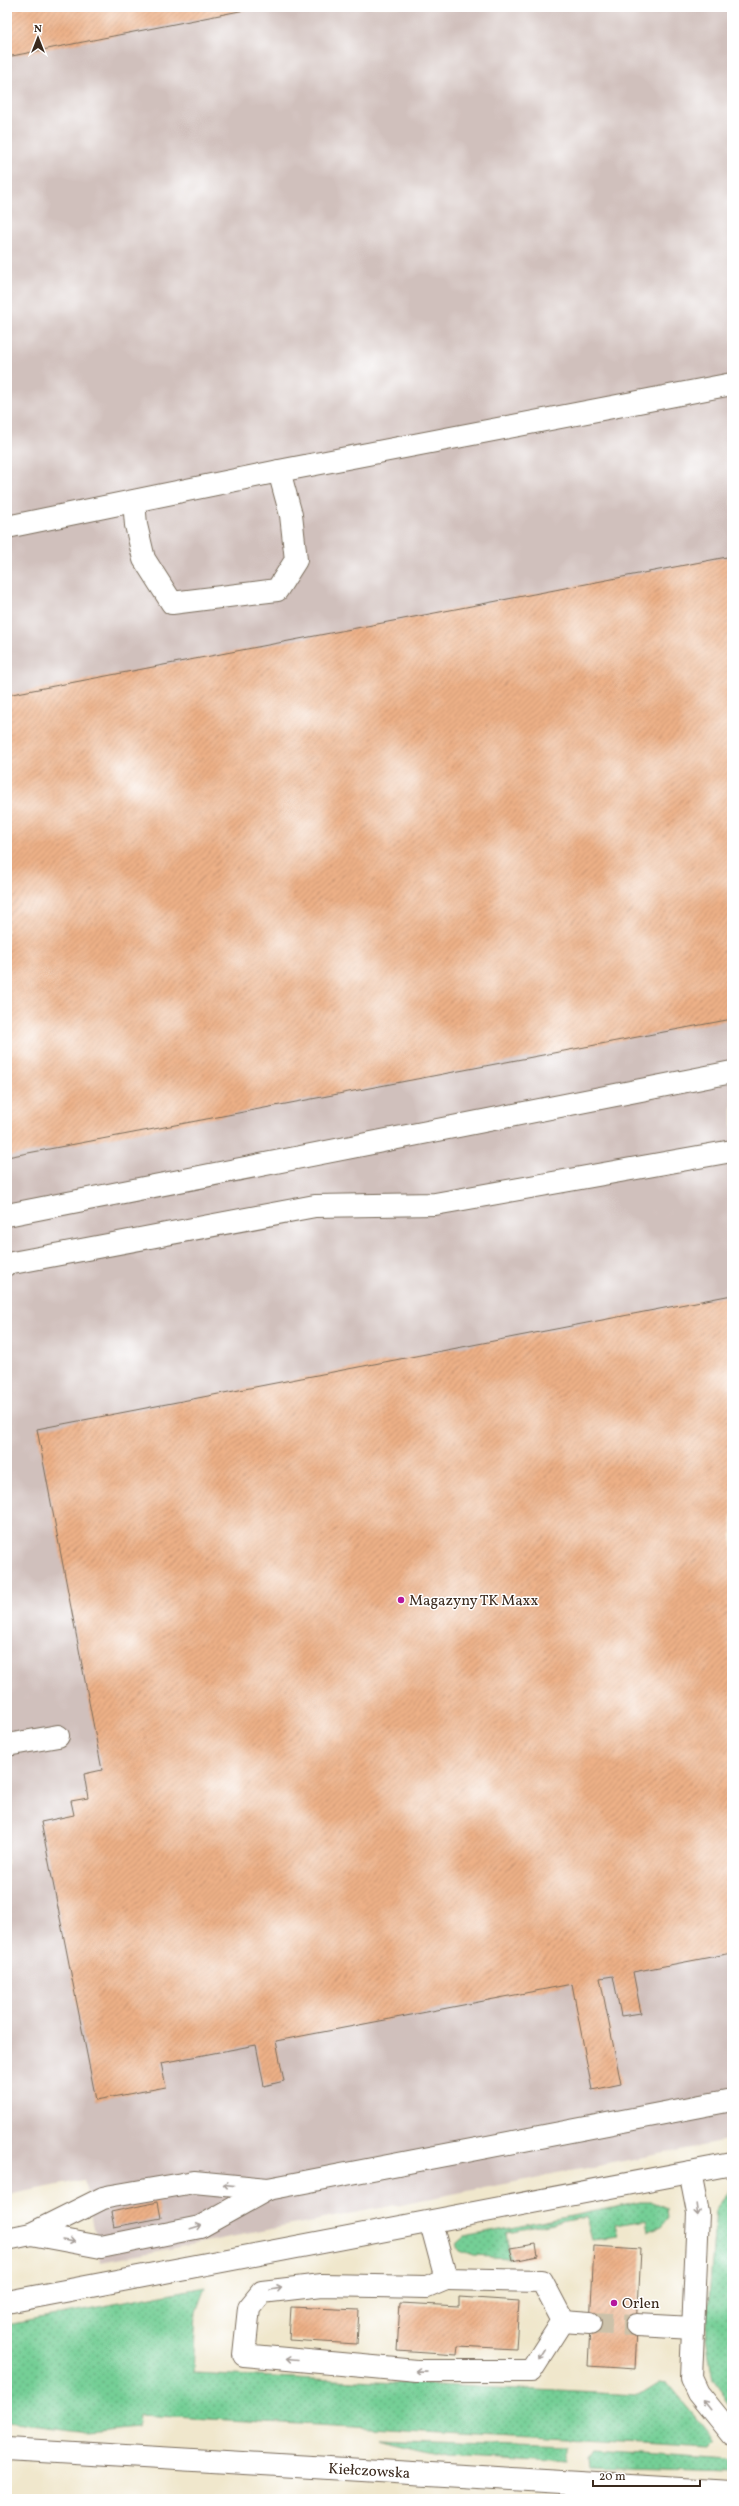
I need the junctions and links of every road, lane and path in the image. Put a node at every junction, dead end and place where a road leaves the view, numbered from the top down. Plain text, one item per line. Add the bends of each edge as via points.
1 (7, 102) edge
2 (9, 114) dead end
3 (732, 384) edge
4 (279, 471) junction
5 (134, 501) junction
6 (7, 527) edge
7 (732, 1072) edge
8 (732, 1152) edge
9 (7, 1216) edge
10 (7, 1264) edge
11 (58, 1736) dead end
12 (7, 1745) edge
13 (732, 2100) edge
14 (732, 2164) edge
15 (690, 2172) junction
16 (268, 2189) junction
17 (431, 2223) junction
18 (31, 2234) junction
19 (7, 2239) edge
20 (446, 2279) junction
21 (7, 2302) edge
22 (563, 2321) junction
23 (590, 2323) tunnel mouth
24 (637, 2325) tunnel mouth
25 (692, 2328) junction
26 (732, 2435) edge
27 (7, 2449) edge
28 (732, 2492) edge
29 (685, 2494) edge

1 - 2 path
3 - 4 street
4 - 5 street
4 - 5 street via 291,515 296,560 277,590 172,603 144,559 136,525
5 - 6 street
7 - 9 street
8 - 10 street via 435,1204 315,1206
11 - 12 street
13 - 16 street
14 - 15 street
15 - 17 street
15 -> 25 street via 698,2213
16 -> 18 street via 194,2182 112,2196 103,2198
18 -> 16 street via 102,2247 200,2227
17 - 20 street
17 - 21 street
18 - 19 street
20 - 22 street via 542,2281
22 -> 20 street via 531,2371 417,2371 244,2355 248,2308 262,2292 322,2286 427,2287
22 - 23 street
24 - 25 street
26 -> 25 street via 698,2393 691,2378
27 - 29 street, Kiełczowska
28 - 29 street, Kiełczowska

